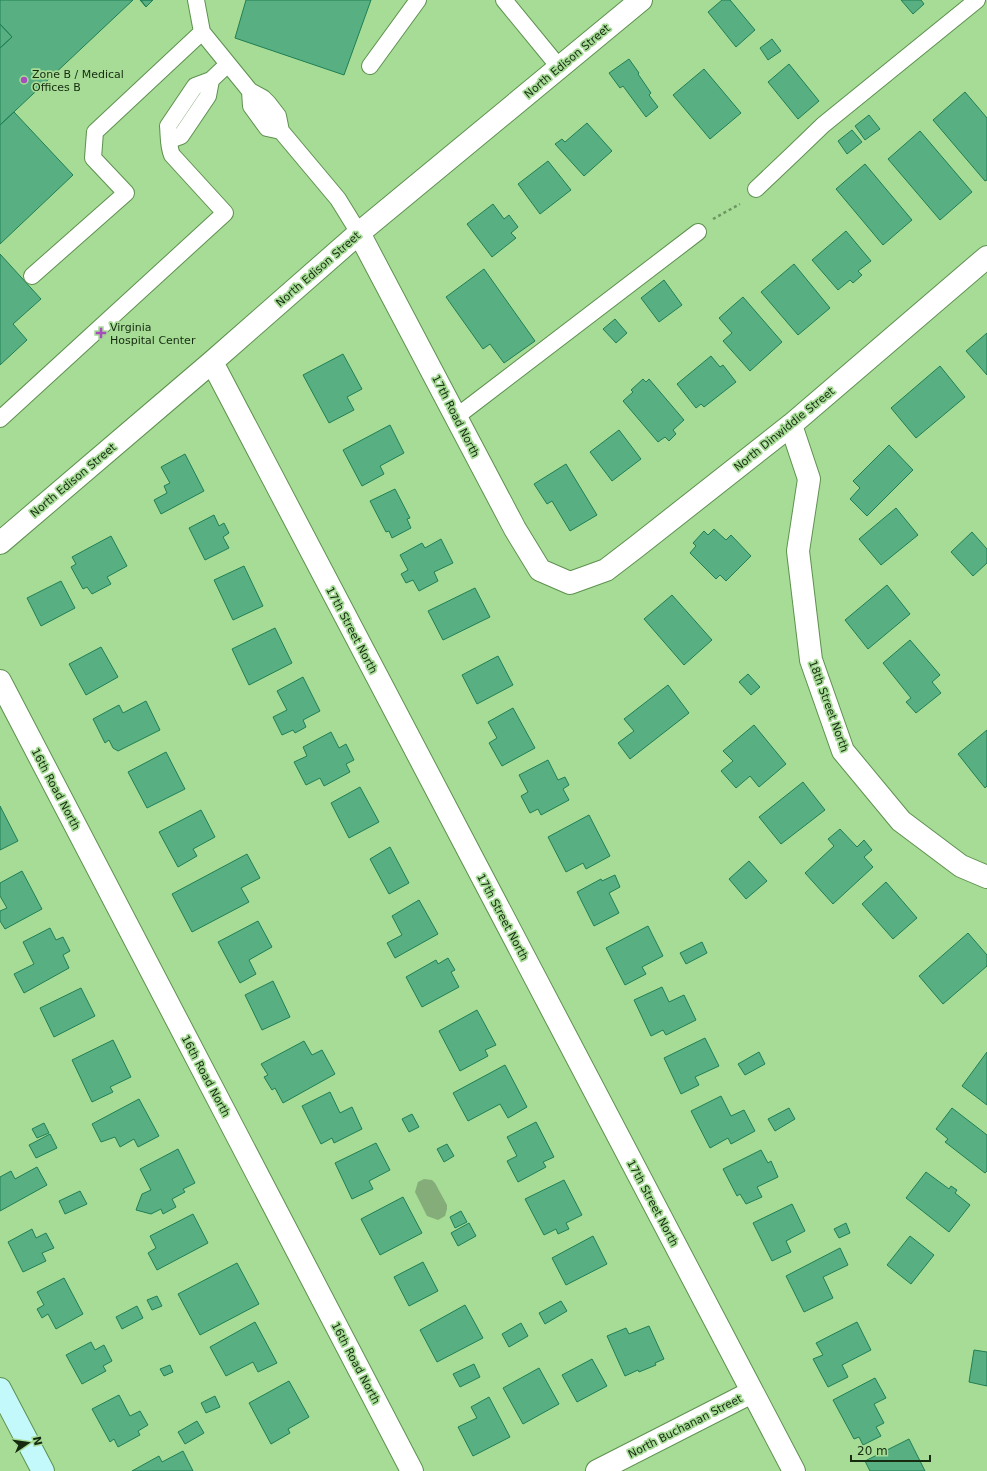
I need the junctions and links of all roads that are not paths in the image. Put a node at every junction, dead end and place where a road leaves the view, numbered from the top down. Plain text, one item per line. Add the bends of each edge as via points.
1 (196, 0) edge
2 (418, 0) edge
3 (640, 0) edge
4 (977, 0) edge
5 (508, 1) edge
6 (202, 32) junction
7 (228, 64) junction
8 (370, 66) dead end
9 (559, 67) junction
10 (756, 189) road end
11 (698, 232) road end
12 (360, 233) junction
13 (987, 257) edge
14 (32, 276) dead end
15 (212, 362) junction
16 (456, 417) junction
17 (0, 419) edge
18 (791, 425) junction
19 (0, 542) edge
20 (570, 583) joint
21 (0, 681) edge
22 (987, 877) edge
23 (0, 1389) edge
24 (752, 1392) junction
25 (43, 1471) edge
26 (412, 1471) edge
27 (597, 1471) edge
28 (794, 1471) edge

1 - 6 lane
2 - 8 lane
3 - 9 street, North Edison Street
4 - 10 lane via 823,125
5 - 9 lane
6 - 7 lane
6 - 14 lane via 95,132 93,158 126,193
7 - 12 lane via 250,91 251,106 267,128 281,131 338,199
7 - 17 lane via 212,80 195,86 168,126 172,155 225,213
9 - 12 street, North Edison Street
11 - 16 lane
12 - 15 street, North Edison Street
12 - 16 street, 17th Road North
13 - 18 street, North Dinwiddie Street
15 - 19 street, North Edison Street
15 - 24 street, 17th Street North
16 - 20 street, 17th Road North via 514,530 540,570
18 - 20 street, North Dinwiddie Street via 606,570
18 - 22 street, 18th Street North via 809,480 798,551 811,660 844,751 901,821 961,866
21 - 26 street, 16th Road North
23 - 25 street
24 - 27 street, North Buchanan Street
24 - 28 street, 17th Street North

